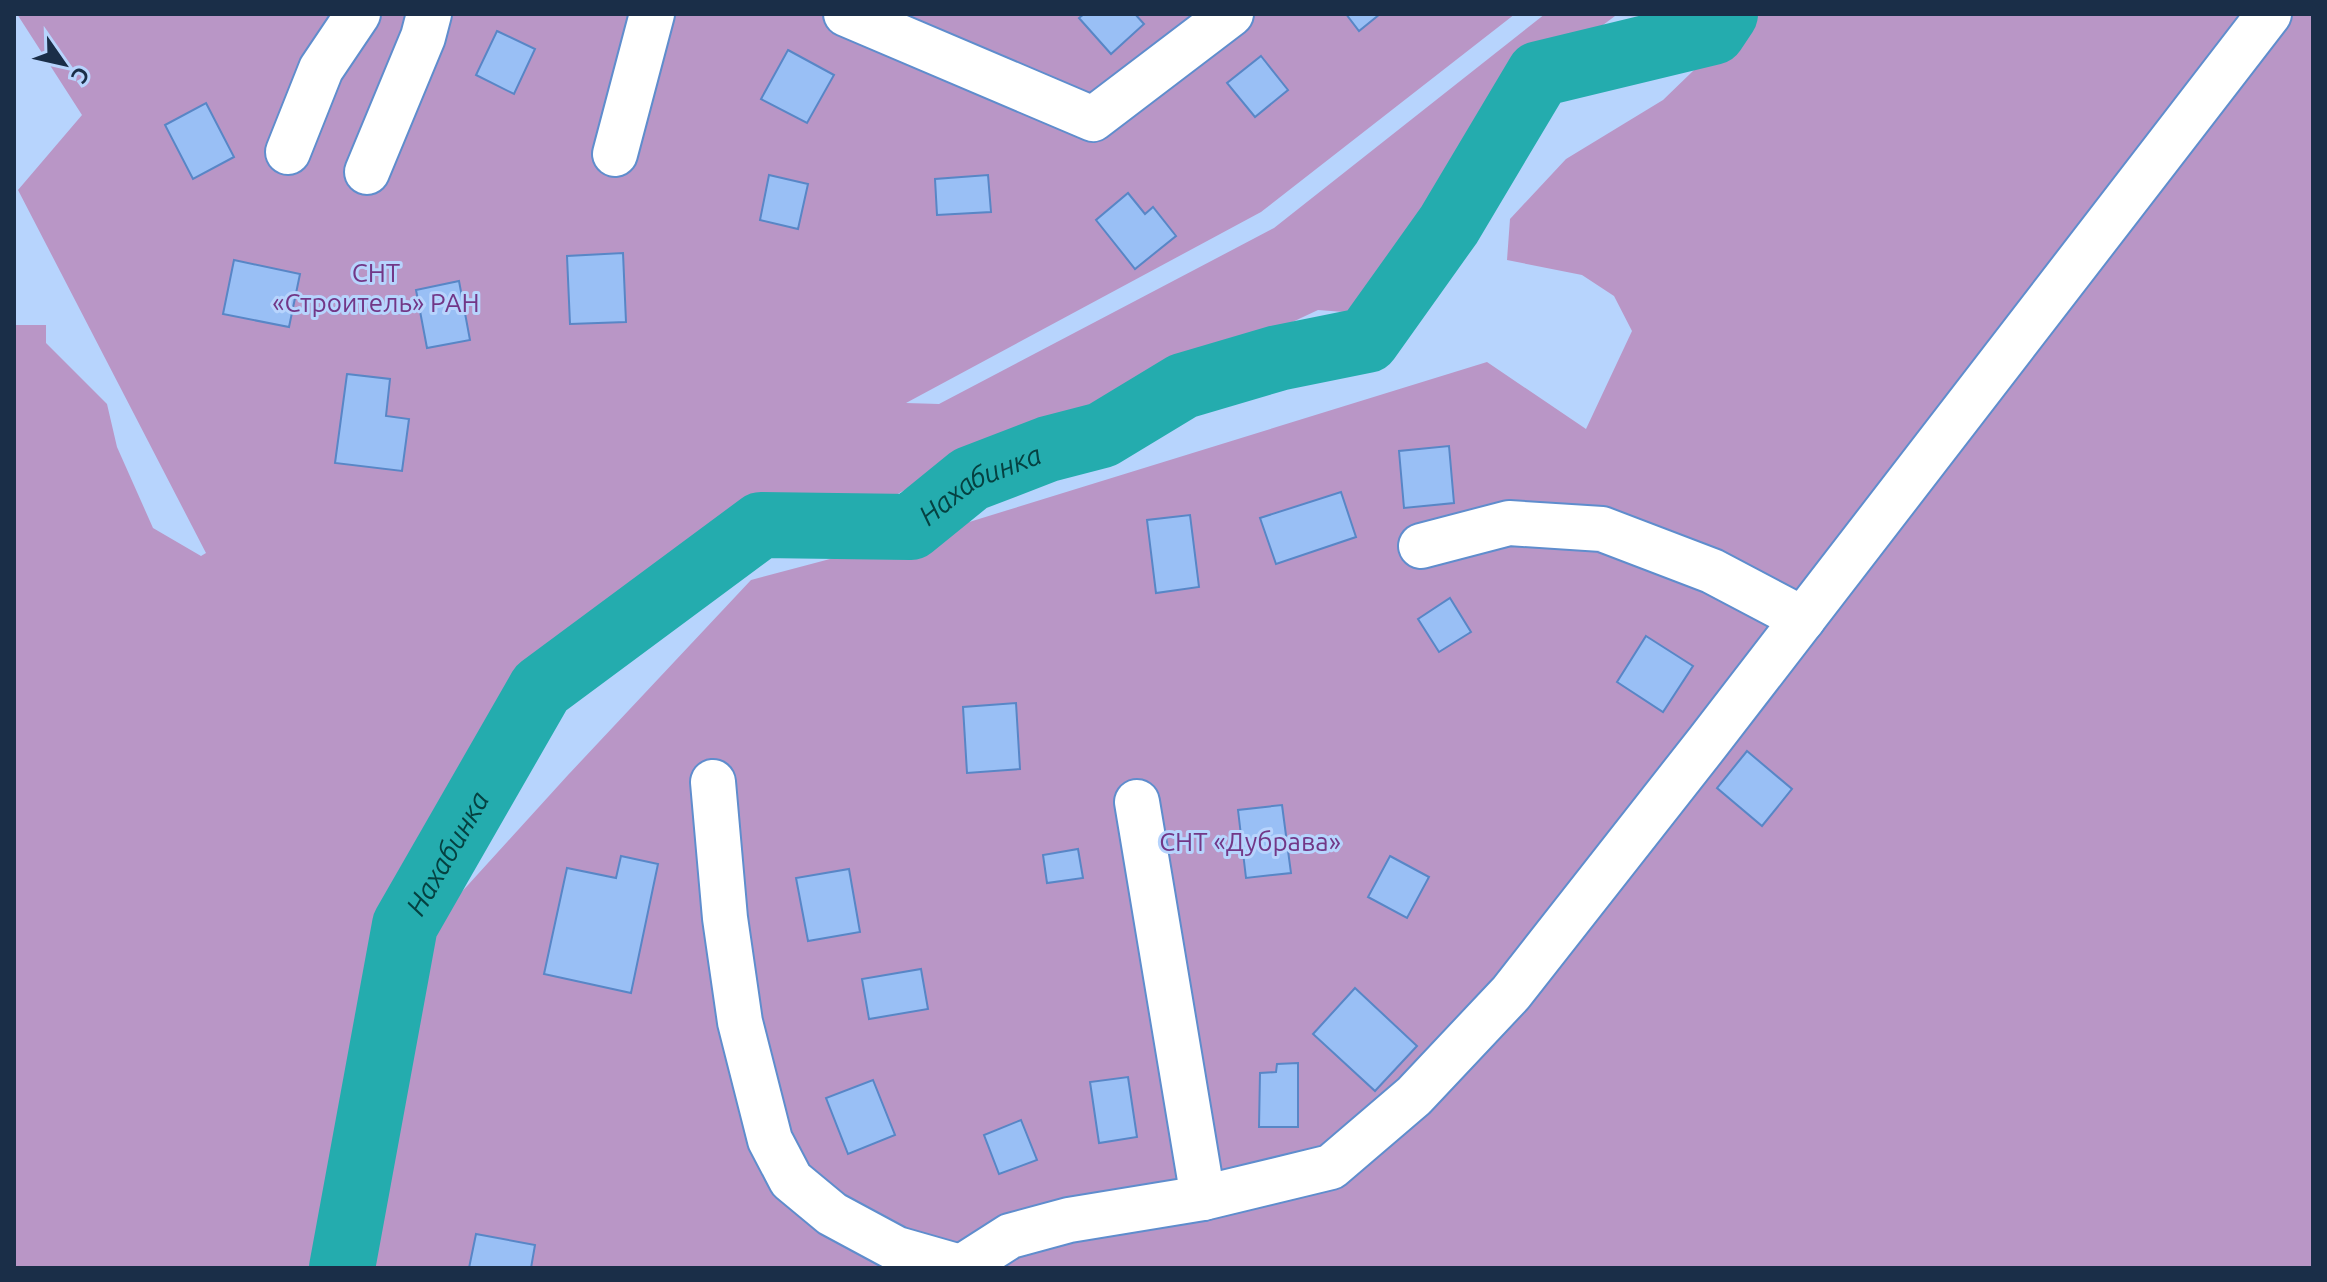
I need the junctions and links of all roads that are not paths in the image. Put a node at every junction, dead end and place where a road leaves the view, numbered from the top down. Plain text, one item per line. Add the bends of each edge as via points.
1 (358, 14) edge
2 (429, 14) edge
3 (652, 14) edge
4 (846, 14) edge
5 (1231, 14) edge
6 (2269, 14) edge
7 (288, 152) dead end
8 (615, 154) dead end
9 (367, 172) dead end
10 (1421, 546) dead end
11 (1803, 619) junction
12 (713, 782) dead end
13 (1137, 802) dead end
14 (1203, 1198) junction
15 (960, 1267) edge

1 - 7 street via 321,69
2 - 9 street
3 - 8 street
4 - 5 street via 1093,119
6 - 11 street
10 - 11 street via 1509,523 1602,529 1712,571
11 - 14 street via 1511,993 1414,1096 1331,1167
12 - 15 street via 740,1022 770,1140 791,1180 832,1214 897,1249
13 - 14 street
14 - 15 street via 1069,1220 1010,1236

